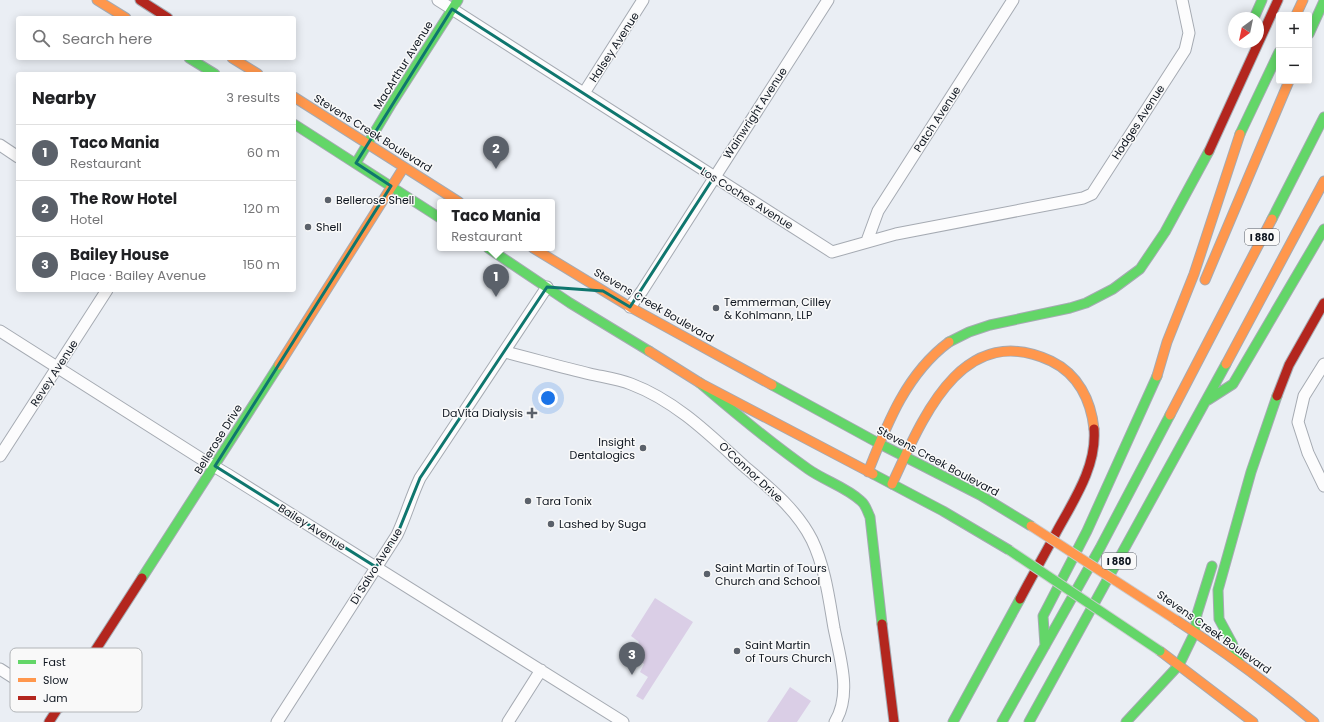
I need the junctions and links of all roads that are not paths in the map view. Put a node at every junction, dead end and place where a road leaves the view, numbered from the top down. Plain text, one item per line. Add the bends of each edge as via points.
1 (97, 0) edge
2 (140, 0) edge
3 (438, 0) edge
4 (643, 0) edge
5 (828, 0) edge
6 (1013, 0) edge
7 (1182, 0) edge
8 (1262, 0) edge
9 (1278, 0) edge
10 (1303, 0) edge
11 (1324, 1) edge
12 (455, 5) edge
13 (1257, 12) edge
14 (1297, 12) edge
15 (123, 16) edge
16 (165, 16) edge
17 (1312, 27) edge
18 (1276, 58) edge
19 (192, 60) edge
20 (235, 60) edge
21 (212, 72) edge
22 (255, 72) edge
23 (1288, 84) edge
24 (584, 93) junction
25 (296, 98) edge
26 (1324, 117) edge
27 (296, 125) edge
28 (1204, 140) dead end
29 (368, 143) junction
30 (0, 145) edge
31 (16, 156) edge
32 (356, 163) junction
33 (404, 167) junction
34 (714, 177) junction
35 (1324, 181) edge
36 (391, 186) junction
37 (1092, 194) joint
38 (454, 199) edge
39 (1178, 209) junction
40 (437, 216) edge
41 (1324, 230) edge
42 (867, 241) junction
43 (493, 251) edge
44 (538, 251) edge
45 (548, 287) junction
46 (562, 287) dead end
47 (583, 288) dead end
48 (1201, 290) dead end
49 (106, 292) edge
50 (603, 292) junction
51 (1324, 303) edge
52 (630, 307) junction
53 (0, 331) edge
54 (504, 352) junction
55 (1172, 353) dead end
56 (1324, 364) edge
57 (58, 367) junction
58 (1160, 369) junction
59 (700, 383) junction
60 (1208, 400) junction
61 (880, 444) junction
62 (1260, 444) junction
63 (0, 456) edge
64 (905, 456) junction
65 (215, 466) junction
66 (1242, 471) dead end
67 (868, 472) junction
68 (892, 484) junction
69 (1324, 486) edge
70 (1216, 554) dead end
71 (376, 567) junction
72 (1195, 632) junction
73 (1045, 646) junction
74 (97, 648) edge
75 (1239, 662) junction
76 (1179, 665) junction
77 (0, 669) edge
78 (541, 670) junction
79 (10, 675) edge
80 (56, 712) edge
81 (49, 722) edge
82 (277, 722) edge
83 (508, 722) edge
84 (623, 722) edge
85 (835, 722) edge
86 (894, 722) edge
87 (953, 722) edge
88 (1002, 722) edge
89 (1030, 722) edge
90 (1126, 722) edge
91 (1253, 722) edge
92 (1314, 722) edge

1 - 15 main road
2 - 16 main road
3 - 12 street, Los Coches Avenue
4 - 24 street, Halsey Avenue
5 - 34 street, Wainwright Avenue
6 - 42 street, Patch Avenue via 878,211
7 - 37 street, Hodges Avenue via 1189,33 1185,50
8 - 13 main road
9 - 39 main road via 1210,150
10 - 14 main road
11 - 17 main road
12 - 24 street, Los Coches Avenue
12 - 29 main road, MacArthur Avenue
18 - 58 main road via 1242,129 1194,274 1167,342
19 - 21 main road
20 - 22 main road
23 - 48 main road
24 - 34 street, Los Coches Avenue
25 - 29 main road, Stevens Creek Boulevard
26 - 73 main road, I 880 via 1100,548
27 - 32 main road
28 - 39 main road
29 - 32 main road, MacArthur Avenue
29 - 33 main road, Stevens Creek Boulevard
30 - 31 street
32 - 36 main road
33 - 36 main road, Bellerose Drive
33 - 38 main road, Stevens Creek Boulevard
34 - 42 street, Los Coches Avenue via 832,252
34 - 52 street, Wainwright Avenue
35 - 60 main road, I 880
36 - 40 main road
36 - 65 main road, Bellerose Drive
37 - 42 street, Los Coches Avenue via 1083,198
39 - 61 main road via 1140,269 1113,289 1086,303 990,325 948,343 915,375 887,422
41 - 60 main road via 1233,384
43 - 45 main road
44 - 50 main road, Stevens Creek Boulevard
45 - 46 main road
45 - 54 street, Di Salvo Avenue
45 - 59 main road
47 - 50 main road
49 - 57 street, Revey Avenue
50 - 52 main road, Stevens Creek Boulevard
51 - 62 main road via 1289,365
52 - 61 main road, Stevens Creek Boulevard
53 - 57 street, Bailey Avenue
54 - 71 street, Di Salvo Avenue via 420,478 397,535
54 - 85 street, O’Connor Drive via 630,384 663,400 692,419 794,513 804,525 819,557 830,600 844,692
55 - 58 main road
56 - 69 street via 1304,396 1298,422 1308,453
57 - 63 street, Revey Avenue
57 - 65 street, Bailey Avenue
58 - 73 main road via 1087,531 1043,616
59 - 67 main road
59 - 86 main road via 758,432 810,471 840,487 866,507 870,517
60 - 89 main road, I 880
61 - 64 main road, Stevens Creek Boulevard
61 - 67 main road
62 - 66 main road
62 - 75 main road via 1218,590 1219,619
64 - 68 main road
64 - 72 main road, Stevens Creek Boulevard, bridge via 980,495
64 - 87 main road via 935,399 947,382 979,358 1000,352 1017,351 1036,355 1069,373 1079,384 1092,417 1093,451 1082,485
65 - 71 street, Bailey Avenue
65 - 74 main road, Bellerose Drive
67 - 68 main road
68 - 76 main road, bridge via 1010,550
70 - 72 main road via 1197,614
71 - 78 street, Bailey Avenue
71 - 82 street, Di Salvo Avenue
72 - 75 main road, Stevens Creek Boulevard
72 - 76 main road
73 - 88 main road, I 880
75 - 92 main road, Stevens Creek Boulevard
76 - 90 main road
76 - 91 main road
77 - 79 street
78 - 83 street
78 - 84 street, Bailey Avenue
80 - 81 main road, Bellerose Drive

